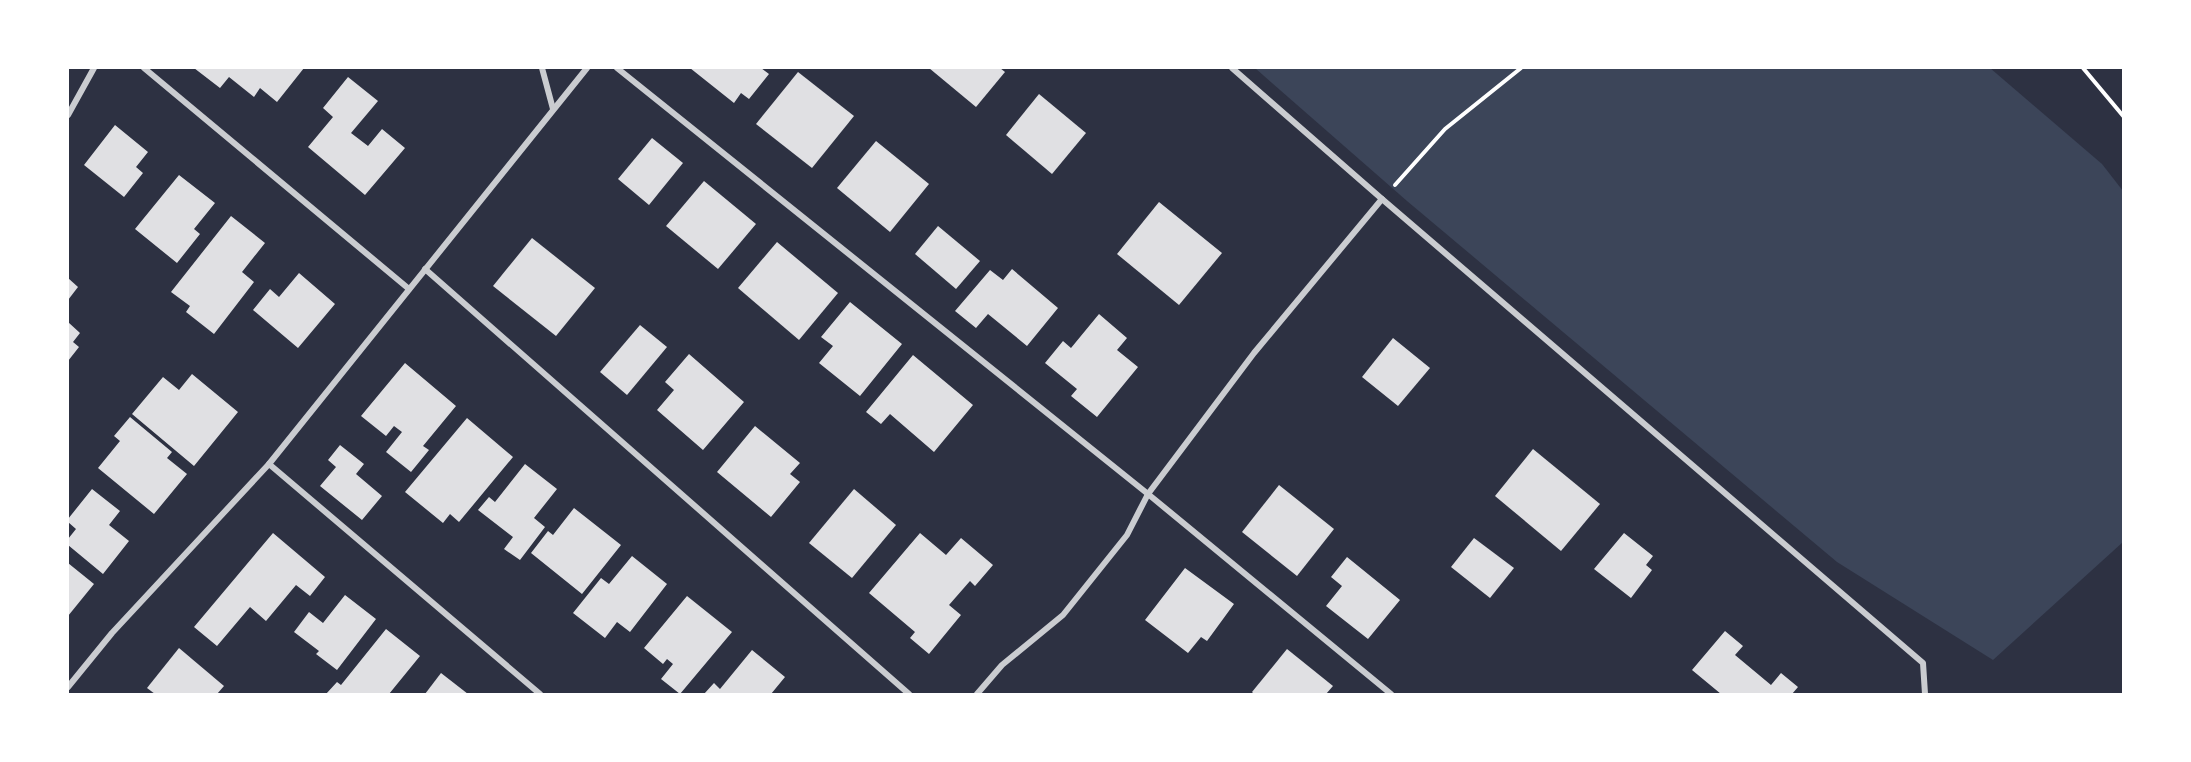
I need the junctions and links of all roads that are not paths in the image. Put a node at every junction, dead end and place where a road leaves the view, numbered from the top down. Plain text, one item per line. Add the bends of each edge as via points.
1 (94, 68) edge
2 (144, 68) edge
3 (543, 68) edge
4 (587, 68) edge
5 (617, 68) edge
6 (1232, 68) edge
7 (553, 109) junction
8 (68, 116) edge
9 (1382, 199) junction
10 (425, 268) junction
11 (409, 289) junction
12 (269, 464) junction
13 (1148, 494) junction
14 (68, 687) edge
15 (540, 694) edge
16 (909, 694) edge
17 (977, 694) edge
18 (1391, 694) edge
19 (1925, 694) edge

1 - 8 street
2 - 11 street
3 - 7 street
4 - 7 street
5 - 13 street
6 - 9 street
7 - 10 street
9 - 13 street via 1254,352
9 - 19 street via 1923,663
10 - 11 street
10 - 16 street
11 - 12 street
12 - 14 street via 112,633
12 - 15 street
13 - 17 street via 1127,535 1063,615 1002,665
13 - 18 street

